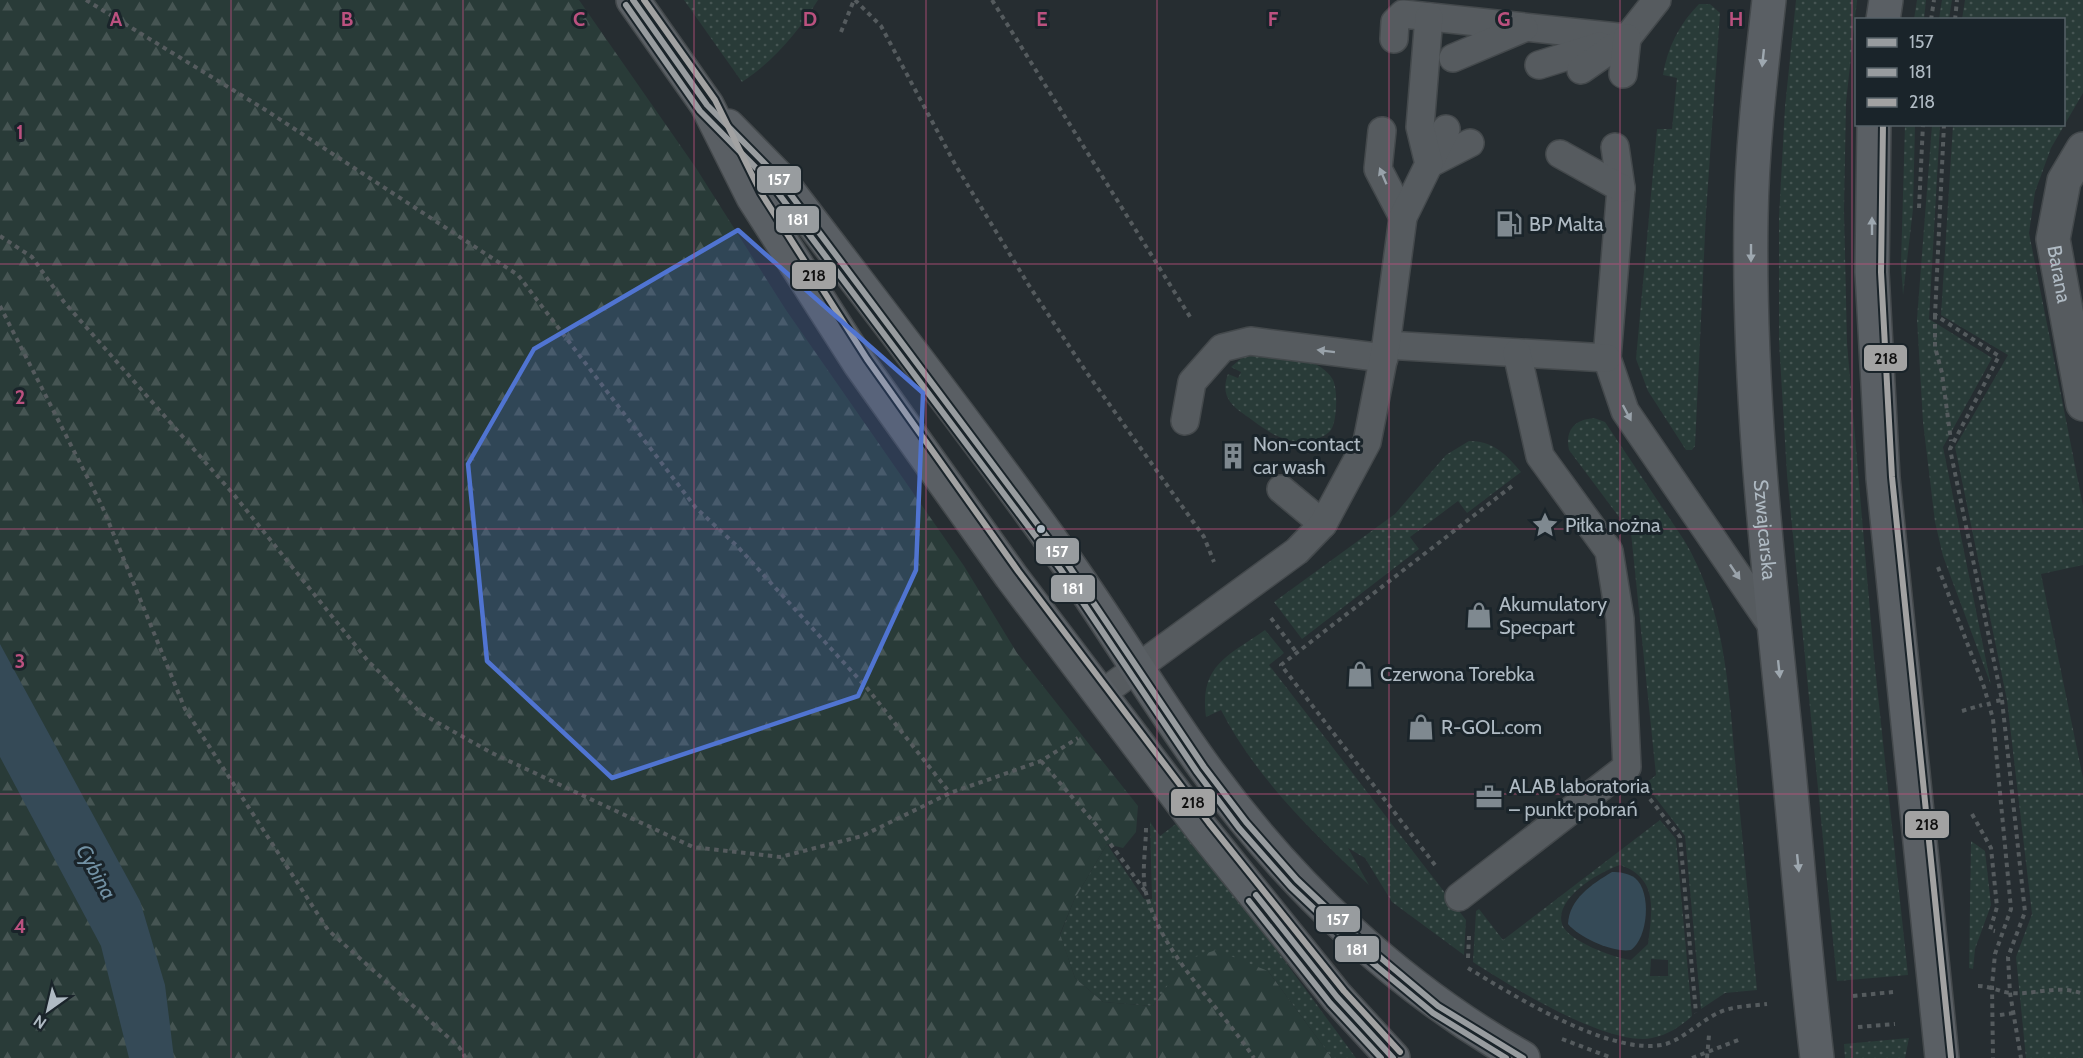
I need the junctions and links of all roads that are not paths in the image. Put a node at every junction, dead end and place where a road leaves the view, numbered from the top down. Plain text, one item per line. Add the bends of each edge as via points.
1 (633, 0) edge
2 (1657, 0) edge
3 (1769, 0) edge
4 (1886, 0) edge
5 (1429, 17) junction
6 (1883, 18) edge
7 (1528, 26) junction
8 (1627, 38) junction
9 (1394, 39) dead end
10 (1453, 58) dead end
11 (1496, 62) dead end
12 (1539, 65) dead end
13 (1581, 70) dead end
14 (1623, 74) dead end
15 (707, 105) junction
16 (1874, 126) edge
17 (1446, 129) dead end
18 (1382, 131) dead end
19 (1470, 143) dead end
20 (1615, 147) dead end
21 (1566, 148) dead end
22 (2083, 149) edge
23 (1429, 164) junction
24 (1621, 188) junction
25 (1403, 217) junction
26 (1385, 351) junction
27 (1517, 353) junction
28 (1607, 358) junction
29 (2083, 404) edge
30 (1185, 421) dead end
31 (1281, 489) dead end
32 (1323, 524) junction
33 (1775, 630) junction
34 (1137, 669) junction
35 (1100, 695) junction
36 (1459, 897) road end
37 (1393, 1058) edge
38 (1523, 1058) edge
39 (1817, 1058) edge
40 (1942, 1058) edge

1 - 15 street
2 - 8 lane
3 -> 33 street, Szwajcarska via 1751,217 1757,422
4 - 6 street
5 - 7 lane
5 - 9 lane via 1403,14 1395,22
5 - 23 lane via 1420,127
7 - 8 lane
7 - 10 lane
7 - 11 lane
8 - 12 lane
8 - 13 lane
8 - 14 lane
15 - 34 street via 776,175 1068,565
15 - 35 street via 753,197 860,364
40 -> 16 street via 1883,478 1872,272
17 - 23 lane
25 -> 18 lane via 1378,169
19 - 23 lane
20 - 24 lane
21 - 24 lane
22 - 29 street, Barana via 2064,181 2053,239
23 - 25 lane
24 - 28 lane
25 - 26 lane
26 - 27 lane
26 -> 30 lane via 1250,341 1222,348 1192,382
26 - 32 lane via 1367,441
27 - 28 lane
27 - 36 lane via 1540,456 1609,550 1620,619 1627,767
28 -> 33 lane via 1624,411
31 - 32 lane
32 - 34 lane via 1260,579
33 -> 39 street, Szwajcarska
34 - 35 lane
34 - 38 street via 1239,813 1297,880 1438,1006
35 - 37 street via 1337,997

